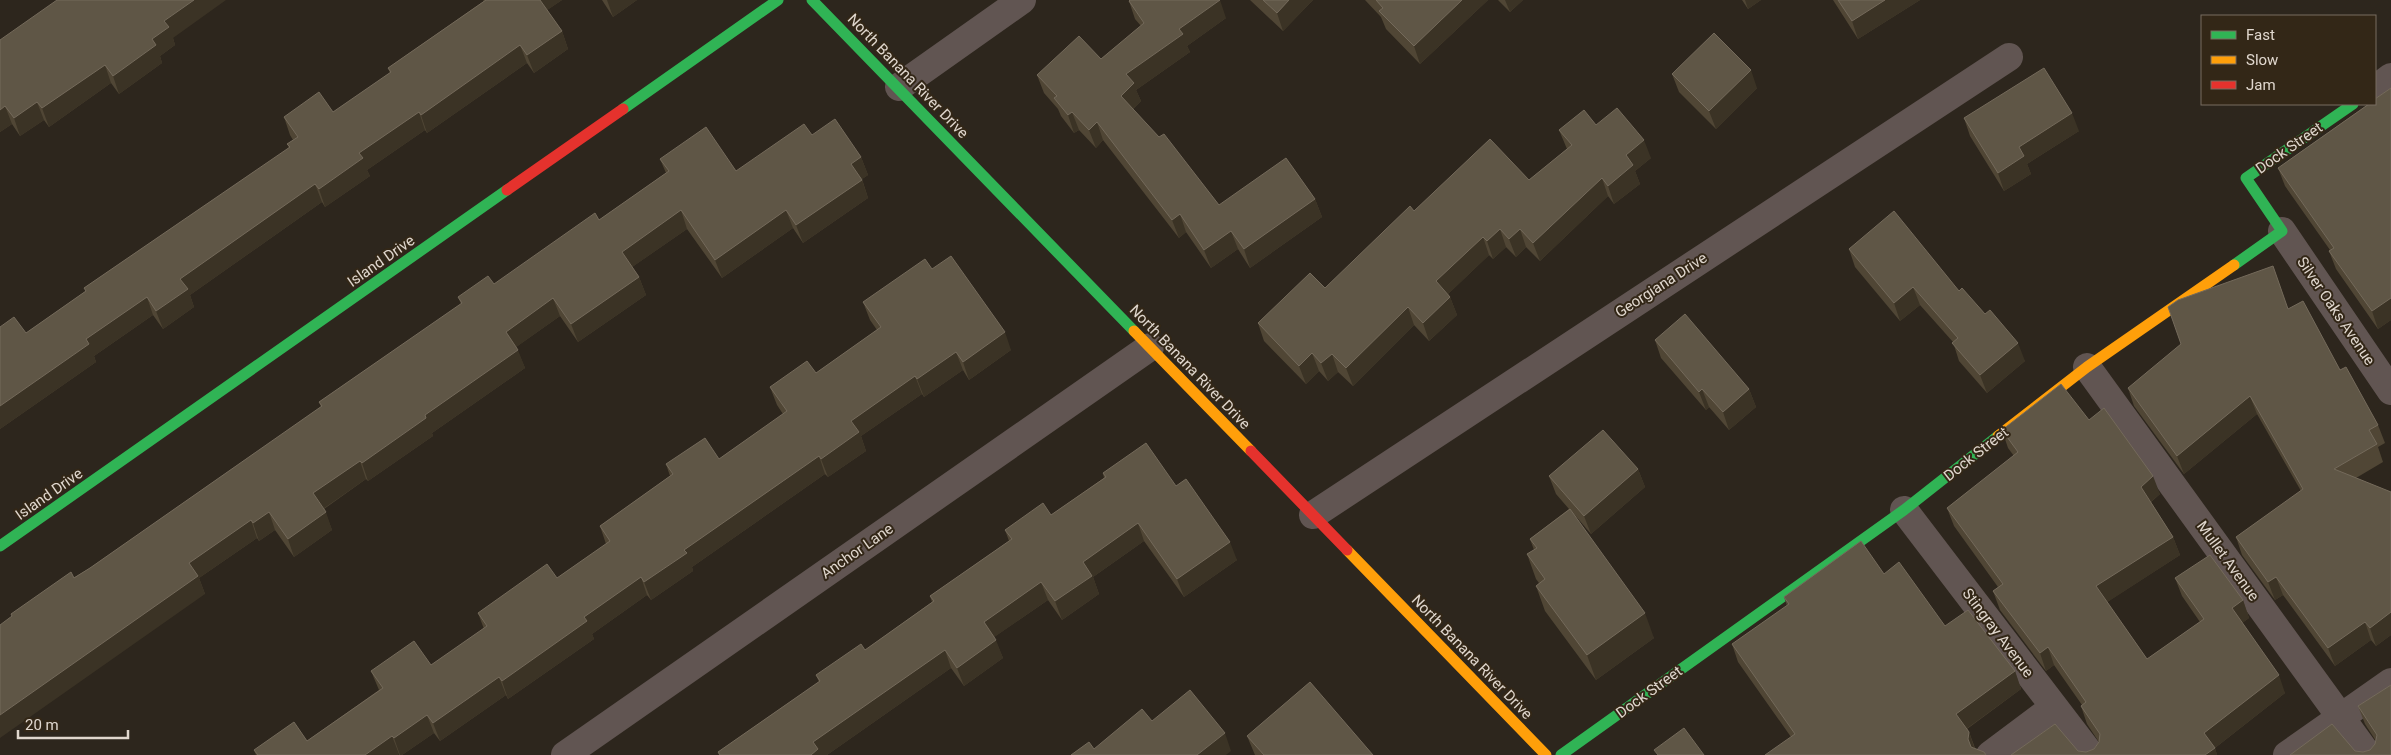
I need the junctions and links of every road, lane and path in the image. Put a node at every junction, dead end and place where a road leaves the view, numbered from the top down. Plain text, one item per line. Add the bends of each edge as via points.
1 (778, 0) edge
2 (812, 0) edge
3 (1022, 0) edge
4 (2009, 56) dead end
5 (2391, 77) edge
6 (899, 87) junction
7 (2376, 87) edge
8 (2352, 105) edge
9 (2282, 231) junction
10 (1150, 348) junction
11 (2088, 366) junction
12 (2388, 382) edge
13 (1904, 510) junction
14 (1313, 515) junction
15 (0, 546) edge
16 (2391, 682) edge
17 (2054, 707) junction
18 (2341, 718) junction
19 (565, 755) edge
20 (1546, 755) edge
21 (1561, 755) edge
22 (1990, 755) edge
23 (2091, 755) edge
24 (2287, 755) edge
25 (2368, 755) edge

1 - 15 street, Island Drive
2 - 6 street, North Banana River Drive
3 - 6 street
4 - 14 street, Georgiana Drive
5 - 7 street
6 - 10 street, North Banana River Drive
8 - 9 street, Dock Street via 2246,178
9 - 11 street, Dock Street
9 - 12 street, Silver Oaks Avenue
10 - 14 street, North Banana River Drive
10 - 19 street, Anchor Lane
11 - 13 street, Dock Street
11 - 18 street, Mullet Avenue
13 - 17 street, Stingray Avenue
13 - 21 street, Dock Street
14 - 20 street, North Banana River Drive
16 - 18 street
17 - 22 street
17 - 23 street, Stingray Avenue
18 - 24 street
18 - 25 street, Mullet Avenue

